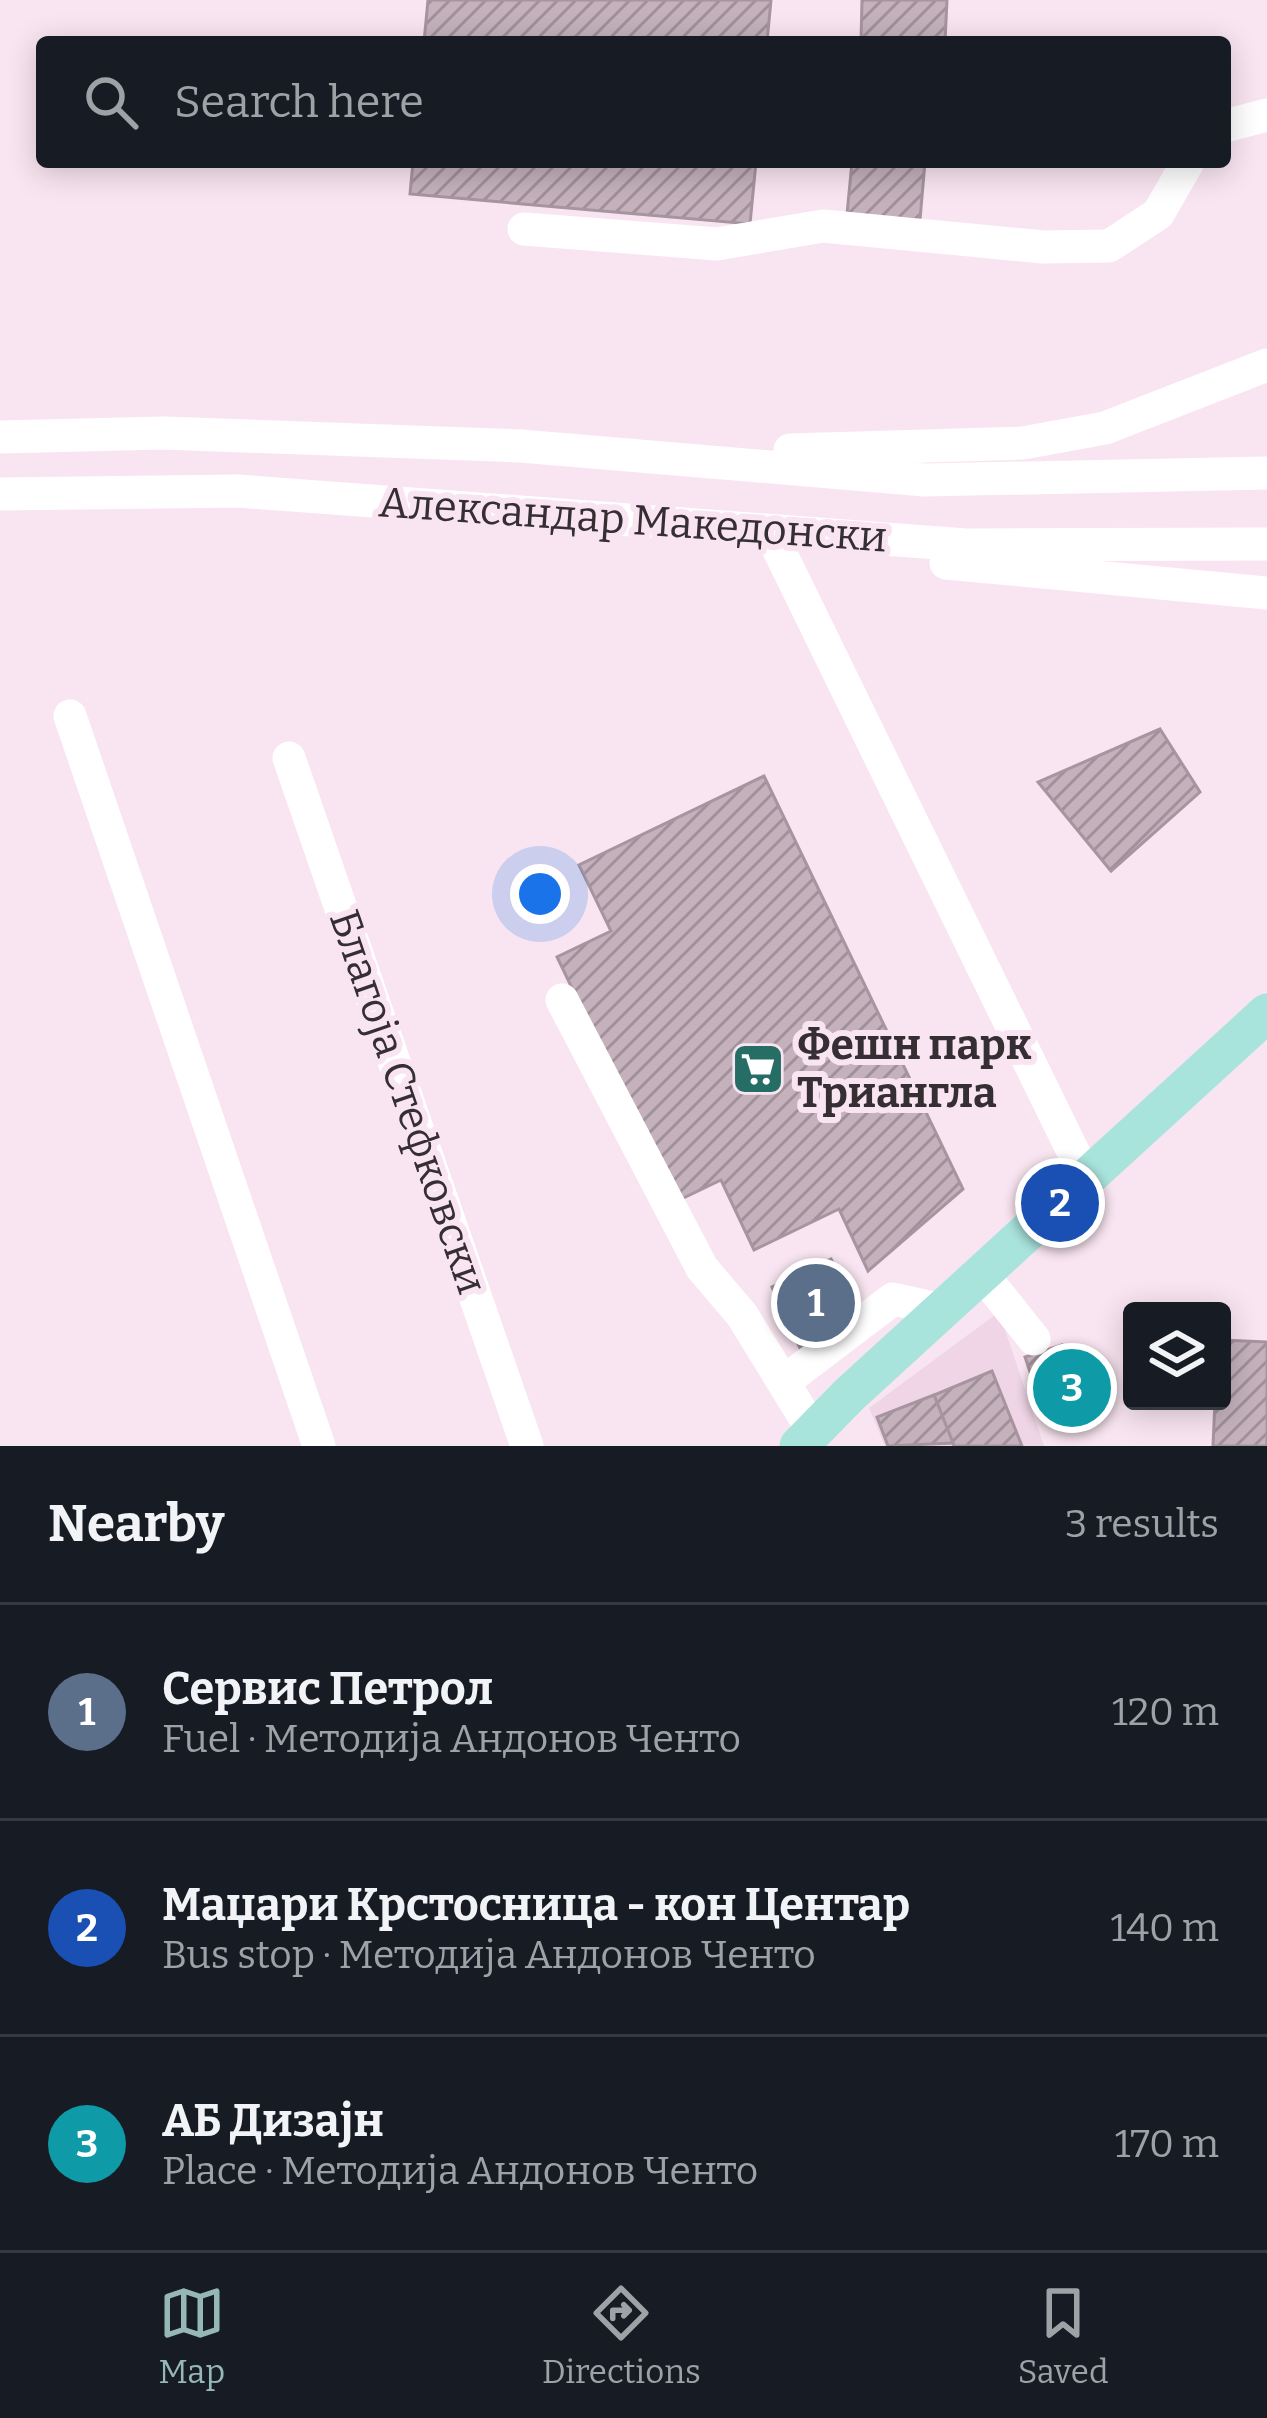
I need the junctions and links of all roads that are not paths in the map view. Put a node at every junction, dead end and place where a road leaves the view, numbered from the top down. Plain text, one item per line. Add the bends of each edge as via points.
1 (1267, 115) edge
2 (1231, 124) edge
3 (1185, 168) edge
4 (524, 229) dead end
5 (1267, 365) edge
6 (0, 437) edge
7 (521, 446) junction
8 (1267, 473) edge
9 (0, 494) edge
10 (534, 513) junction
11 (775, 542) junction
12 (1267, 544) edge
13 (1267, 593) edge
14 (70, 716) dead end
15 (289, 758) dead end
16 (562, 1000) dead end
17 (1267, 1013) edge
18 (1086, 1178) junction
19 (982, 1274) junction
20 (943, 1310) junction
21 (1034, 1339) dead end
22 (785, 1381) junction
23 (807, 1436) edge
24 (319, 1446) edge
25 (527, 1446) edge
26 (767, 1446) edge

1 - 2 street
3 - 4 street via 1158,214 1109,246 823,226 717,244
5 - 7 street via 1105,428 1023,443 739,452
6 - 7 street, Александар Македонски via 163,433
7 - 8 street, Александар Македонски via 926,480
9 - 10 street, Александар Македонски via 238,491
10 - 11 street
10 - 12 street, Александар Македонски via 966,545
11 - 13 street
11 - 18 street
14 - 24 street
15 - 25 street, Благоја Стефковски
16 - 22 street via 701,1268
17 - 18 main road
18 - 19 main road
19 - 20 main road
19 - 21 street
20 - 22 street via 893,1298
20 - 23 main road
22 - 23 street
23 - 26 main road

